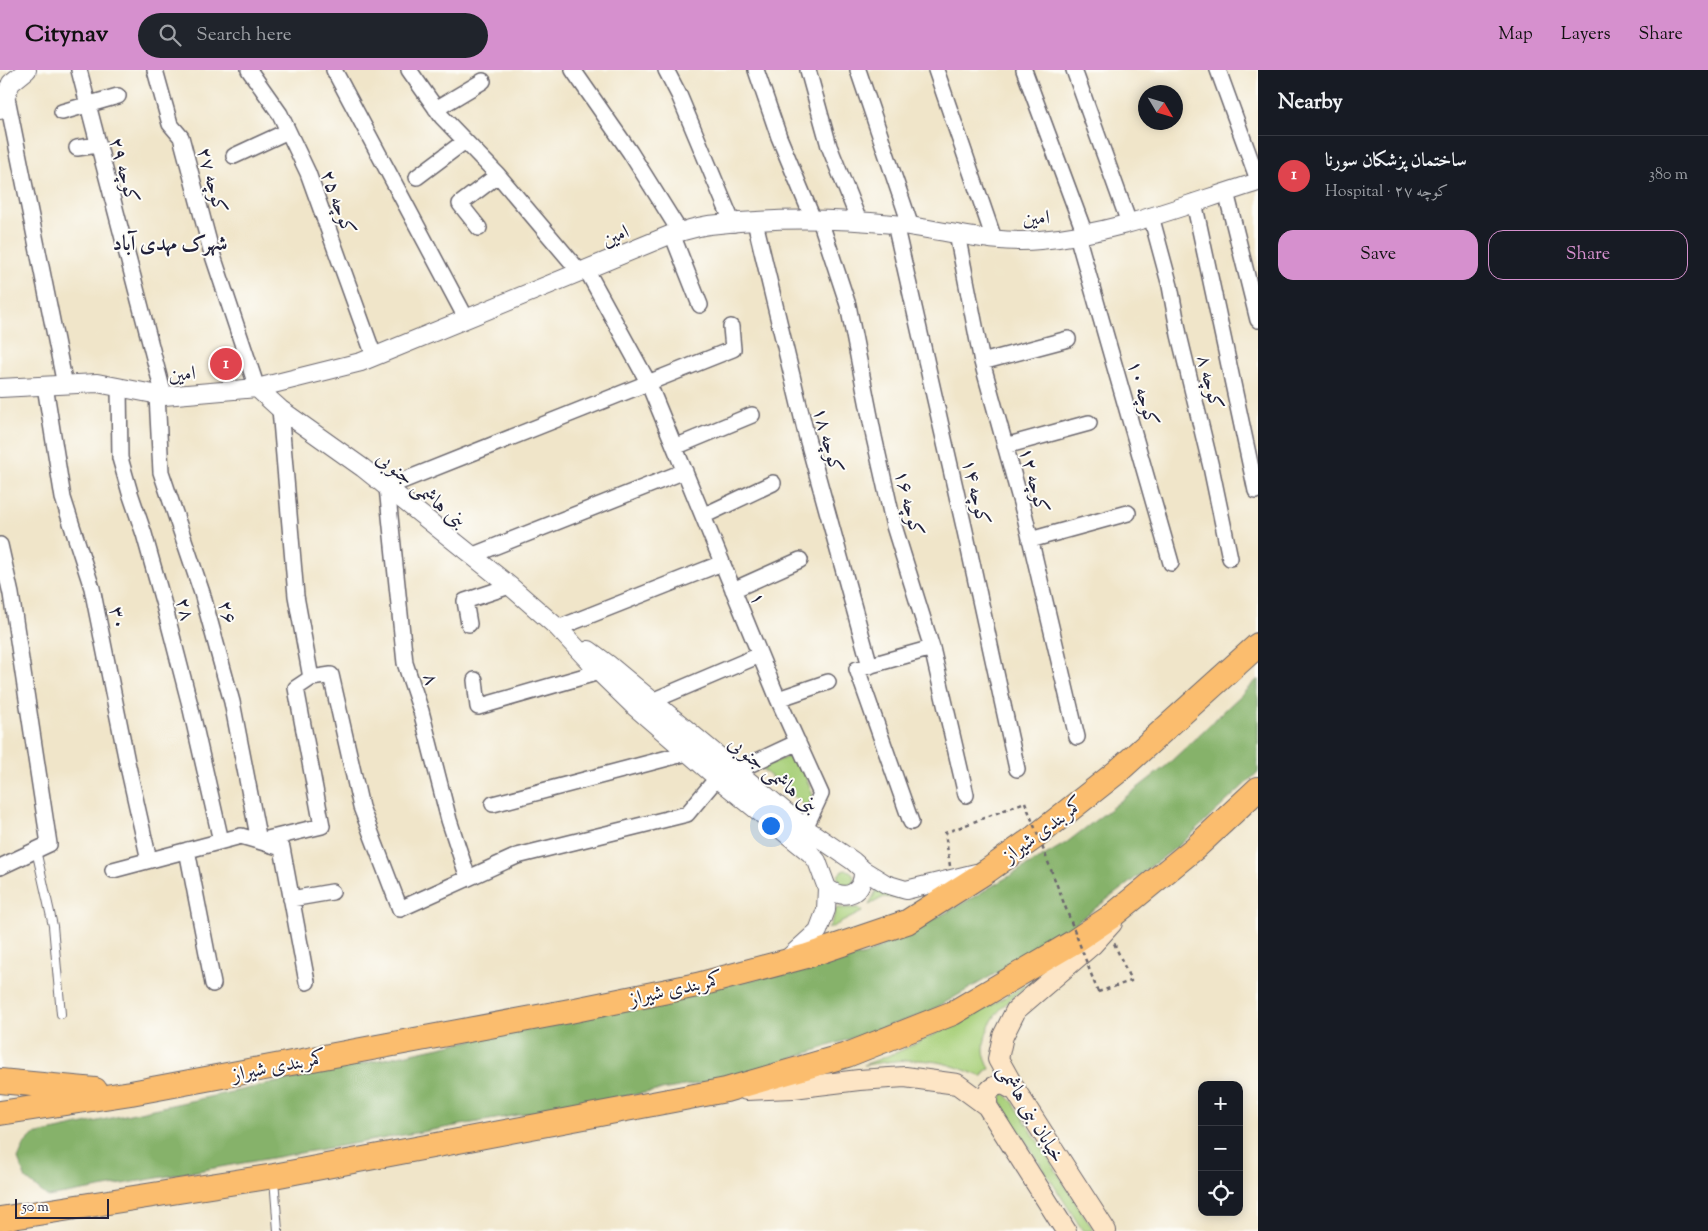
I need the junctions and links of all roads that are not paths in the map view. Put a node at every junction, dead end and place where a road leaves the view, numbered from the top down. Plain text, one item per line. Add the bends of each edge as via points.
1 (27, 70) edge
2 (79, 70) edge
3 (155, 70) edge
4 (249, 70) edge
5 (334, 70) edge
6 (409, 70) edge
7 (573, 70) edge
8 (666, 70) edge
9 (756, 70) edge
10 (808, 70) edge
11 (858, 70) edge
12 (936, 70) edge
13 (1024, 70) edge
14 (1074, 70) edge
15 (1218, 70) edge
16 (484, 81) dead end
17 (6, 93) junction
18 (118, 96) dead end
19 (88, 105) junction
20 (436, 109) junction
21 (0, 110) edge
22 (62, 112) dead end
23 (288, 131) junction
24 (465, 141) junction
25 (98, 145) junction
26 (77, 148) dead end
27 (234, 156) dead end
28 (498, 175) junction
29 (417, 177) dead end
30 (1258, 181) edge
31 (1226, 192) junction
32 (1194, 202) junction
33 (1151, 216) junction
34 (816, 220) junction
35 (859, 221) junction
36 (756, 222) junction
37 (1129, 223) junction
38 (732, 224) junction
39 (903, 226) junction
40 (479, 228) dead end
41 (676, 233) junction
42 (957, 234) junction
43 (1081, 234) junction
44 (994, 239) junction
45 (583, 271) junction
46 (700, 305) dead end
47 (466, 318) junction
48 (1258, 320) edge
49 (731, 326) dead end
50 (1068, 339) dead end
51 (374, 356) junction
52 (982, 362) junction
53 (648, 382) junction
54 (65, 385) junction
55 (45, 386) junction
56 (0, 388) edge
57 (119, 388) junction
58 (258, 388) junction
59 (161, 396) junction
60 (280, 408) junction
61 (752, 415) dead end
62 (1089, 423) dead end
63 (1005, 446) junction
64 (675, 447) junction
65 (684, 471) junction
66 (773, 483) dead end
67 (387, 487) junction
68 (1256, 491) dead end
69 (1128, 514) dead end
70 (703, 516) junction
71 (1030, 540) junction
72 (0, 548) edge
73 (471, 556) junction
74 (1230, 558) dead end
75 (800, 560) dead end
76 (722, 563) junction
77 (1171, 563) dead end
78 (510, 586) junction
79 (733, 590) junction
80 (469, 624) dead end
81 (558, 628) junction
82 (1258, 645) edge
83 (932, 648) junction
84 (760, 655) junction
85 (870, 666) junction
86 (599, 672) junction
87 (311, 678) junction
88 (475, 680) dead end
89 (828, 682) dead end
90 (778, 699) junction
91 (652, 701) junction
92 (1077, 737) dead end
93 (798, 742) junction
94 (687, 752) junction
95 (1017, 769) dead end
96 (736, 771) junction
97 (716, 778) junction
98 (1258, 789) edge
99 (966, 795) dead end
100 (493, 804) dead end
101 (911, 822) dead end
102 (805, 828) junction
103 (221, 841) junction
104 (259, 841) junction
105 (43, 847) junction
106 (187, 850) junction
107 (150, 860) junction
108 (0, 867) edge
109 (113, 870) dead end
110 (863, 870) junction
111 (987, 871) junction
112 (468, 878) junction
113 (827, 888) junction
114 (332, 892) dead end
115 (1142, 892) junction
116 (291, 899) junction
117 (785, 962) junction
118 (307, 982) dead end
119 (213, 984) dead end
120 (62, 1014) dead end
121 (0, 1081) edge
122 (726, 1090) junction
123 (1016, 1091) junction
124 (131, 1093) junction
125 (987, 1106) junction
126 (0, 1113) edge
127 (274, 1176) junction
128 (0, 1219) edge
129 (278, 1231) edge
130 (1066, 1231) edge
131 (1106, 1231) edge

1 - 17 street via 11,83
2 - 19 street, کوچه ۲۹
3 - 58 street, کوچه ۲۷ via 170,124 181,137 211,250
4 - 23 street, کوچه ۲۵
5 - 47 street
6 - 20 street, ۱
7 - 41 street via 630,152
8 - 38 street
9 - 34 street, کوچه ۱۶ via 779,137
10 - 35 street via 829,146
11 - 39 street, کوچه ۱۴
12 - 44 street
13 - 43 street, کوچه ۱۰
14 - 37 street
15 - 30 street
16 - 20 street
17 - 21 street
17 - 54 street
18 - 19 street
19 - 22 street
19 - 25 street, کوچه ۲۹
20 - 24 street, ۱
23 - 27 street
23 - 51 street, کوچه ۲۵ via 308,173
24 - 28 street, ۱
24 - 29 street
25 - 26 street
25 - 59 street, کوچه ۲۹
28 - 40 street via 460,204
28 - 45 street, ۱
30 - 31 street, امین
31 - 32 street, امین
31 - 48 street
32 - 33 street, امین
32 - 68 street
33 - 37 street, امین
33 - 74 street, کوچه ۸ via 1170,286
34 - 35 street, امین
34 - 36 street, امین
34 - 83 street, کوچه ۱۶ via 848,305 894,526
35 - 39 street, امین
36 - 38 street, امین
36 - 85 street, کوچه ۱۸ via 807,438
37 - 43 street, امین
38 - 41 street, امین
39 - 42 street, امین
39 - 95 street, کوچه ۱۴
41 - 45 street, امین
41 - 46 street
42 - 44 street, امین
42 - 52 street, کوچه ۱۲
43 - 44 street, امین via 1038,240
43 - 77 street, کوچه ۱۰
45 - 47 street, امین
45 - 53 street, ۱
47 - 51 street, امین
49 - 53 street via 733,349
50 - 52 street
51 - 58 street, امین
52 - 63 street, کوچه ۱۲
53 - 64 street, ۱
53 - 67 street
54 - 55 street, امین
54 - 57 street, امین via 97,383
55 - 56 street, امین
55 - 107 street, ۳۰ via 63,498 92,588
57 - 59 street, امین
57 - 103 street, ۲۸ via 120,458 164,605
58 - 59 street, امین
58 - 60 street, بنی هاشمی جنوبی
59 - 104 street, ۲۶ via 161,472 202,592 232,702
60 - 67 street, بنی هاشمی جنوبی
60 - 87 street via 296,596
61 - 64 street
62 - 63 street
63 - 71 street, کوچه ۱۲
64 - 65 street, ۱
65 - 70 street, ۱
65 - 73 street
66 - 70 street
67 - 73 street, بنی هاشمی جنوبی
67 - 112 street, ۸ via 405,663
69 - 71 street
70 - 76 street, ۱
71 - 92 street, کوچه ۱۲
72 - 105 street via 12,594
73 - 78 street, بنی هاشمی جنوبی
75 - 79 street
76 - 79 street, ۱
76 - 81 street
78 - 80 street via 465,601
78 - 81 street, بنی هاشمی جنوبی
79 - 84 street, ۱
81 - 86 street, بنی هاشمی جنوبی
81 - 91 street, بنی هاشمی جنوبی
82 - 111 highway, کمربندی شیراز via 1116,772
83 - 85 street
83 - 99 street, کوچه ۱۶
84 - 90 street, ۱
84 - 91 street
85 - 101 street via 856,669
86 - 88 street via 478,707
86 - 94 street, بنی هاشمی جنوبی
87 - 104 street via 296,688 322,826
87 - 112 street via 331,676 361,807 400,909
89 - 90 street
90 - 93 street, ۱
91 - 96 street, بنی هاشمی جنوبی
93 - 96 street
93 - 102 street, ۱ via 821,794
94 - 97 street, بنی هاشمی جنوبی
94 - 100 street
96 - 102 street, بنی هاشمی جنوبی
97 - 112 street via 687,814 518,856
97 - 113 street, بنی هاشمی جنوبی via 810,853
98 - 115 highway
102 - 110 street, بنی هاشمی جنوبی
103 - 104 street via 240,836
103 - 106 street
104 - 116 street via 282,848
105 - 108 street
105 - 120 lane
106 - 107 street
106 - 119 street
107 - 109 street
110 - 111 street, بنی هاشمی جنوبی via 886,884 906,890
110 - 113 street via 862,884 849,894 834,893
111 - 117 highway, کمربندی شیراز via 907,922
113 - 117 street, بنی هاشمی جنوبی via 826,910 818,931
114 - 116 street
115 - 122 highway via 1072,943 953,1013 847,1055
115 - 123 main road, خیابان بنی هاشمی via 1092,945 1016,1010 1003,1036 998,1059
116 - 118 street
117 - 124 highway, کمربندی شیراز via 697,985 570,1011
121 - 124 highway
122 - 125 main road, خیابان بنی هاشمی via 793,1088 905,1077 957,1084
122 - 127 highway
123 - 125 main road via 1003,1084 992,1086 987,1093
123 - 131 main road, خیابان بنی هاشمی
124 - 126 highway, کمربندی شیراز
125 - 130 main road, خیابان بنی هاشمی
127 - 128 highway
127 - 129 lane

